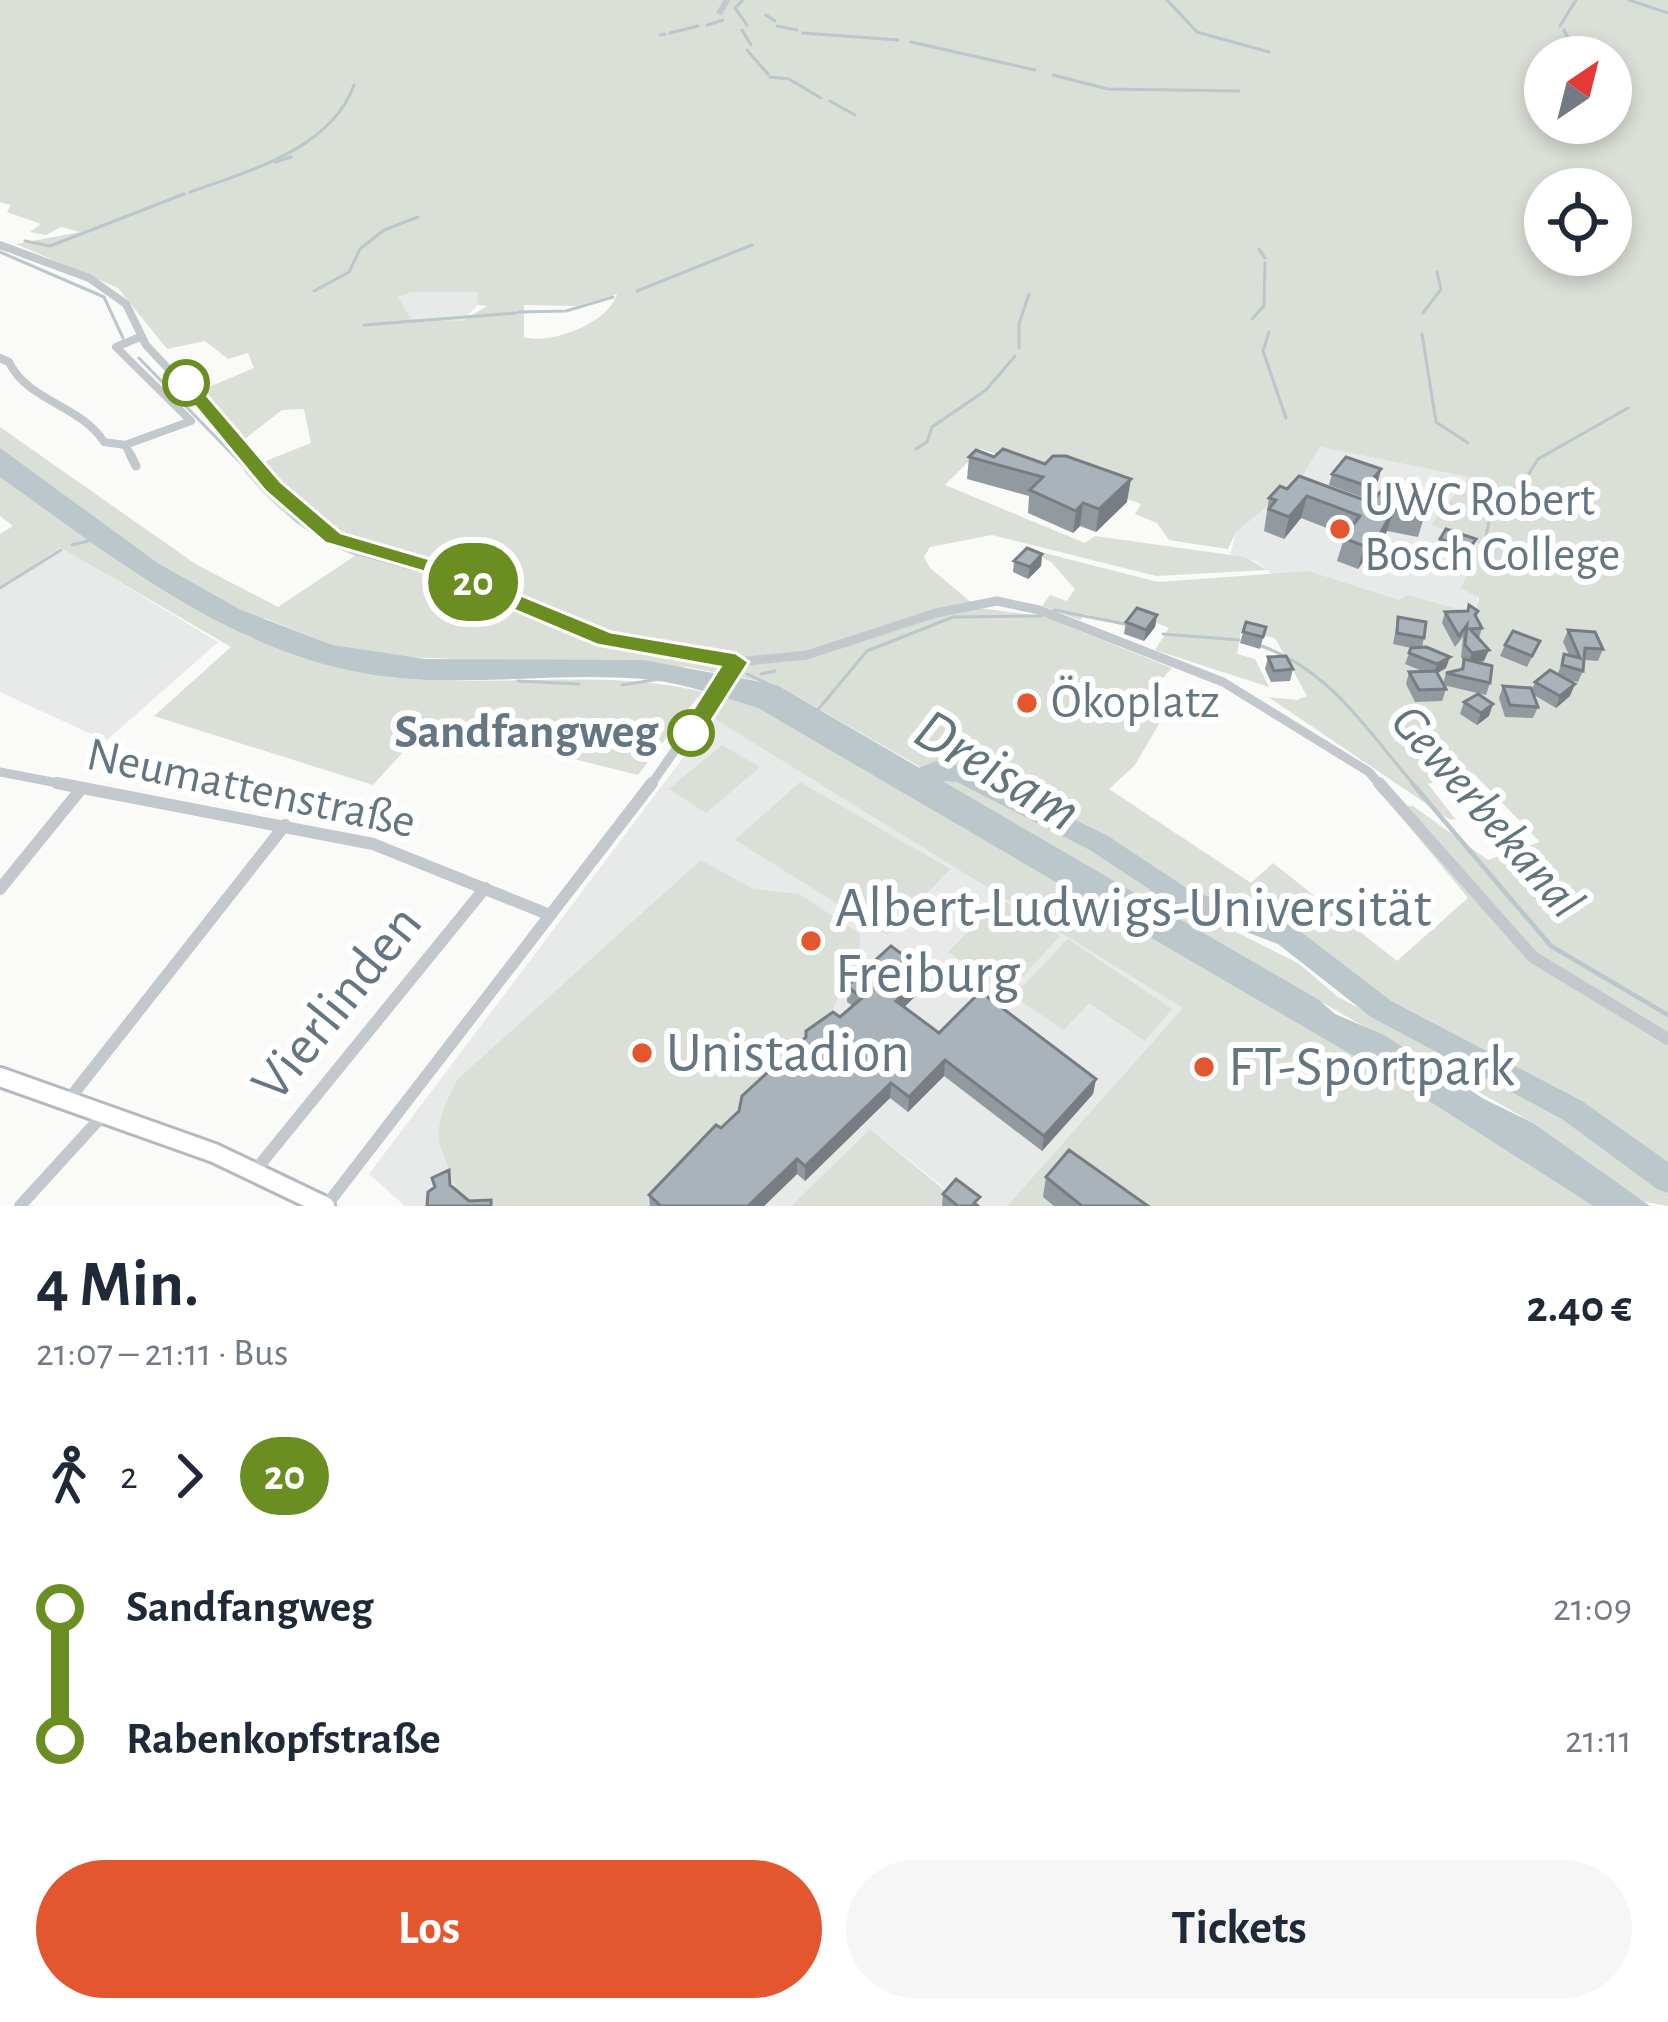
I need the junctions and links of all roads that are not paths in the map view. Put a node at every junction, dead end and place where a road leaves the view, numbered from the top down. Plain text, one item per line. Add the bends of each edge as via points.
1 (727, 0) edge
2 (720, 12) dead end
3 (0, 245) edge
4 (137, 338) junction
5 (0, 358) edge
6 (125, 445) junction
7 (136, 466) dead end
8 (735, 665) junction
9 (0, 772) edge
10 (81, 789) junction
11 (285, 825) junction
12 (485, 888) junction
13 (0, 889) edge
14 (550, 915) junction
15 (1668, 1039) edge
16 (0, 1077) edge
17 (70, 1098) junction
18 (107, 1111) junction
19 (254, 1172) junction
20 (20, 1206) edge
21 (326, 1206) edge

1 - 2 street
3 - 4 street via 105,287 126,304
4 - 6 street via 116,347 191,421
4 - 8 street via 211,409 294,509 333,538 429,566 606,639
5 - 6 street via 19,385 44,391 62,413 92,423 104,442
6 - 7 street
8 - 14 street
8 - 15 street via 807,655 982,602 1039,610 1223,682 1337,751 1399,801 1533,957
9 - 10 street, Neumattenstraße
10 - 11 street, Neumattenstraße
10 - 13 street
11 - 12 street, Neumattenstraße via 373,844
11 - 17 street
12 - 14 street, Neumattenstraße
12 - 19 street, Vierlinden
14 - 21 street
16 - 17 main road
17 - 18 main road
18 - 19 main road
18 - 20 street
19 - 21 main road

